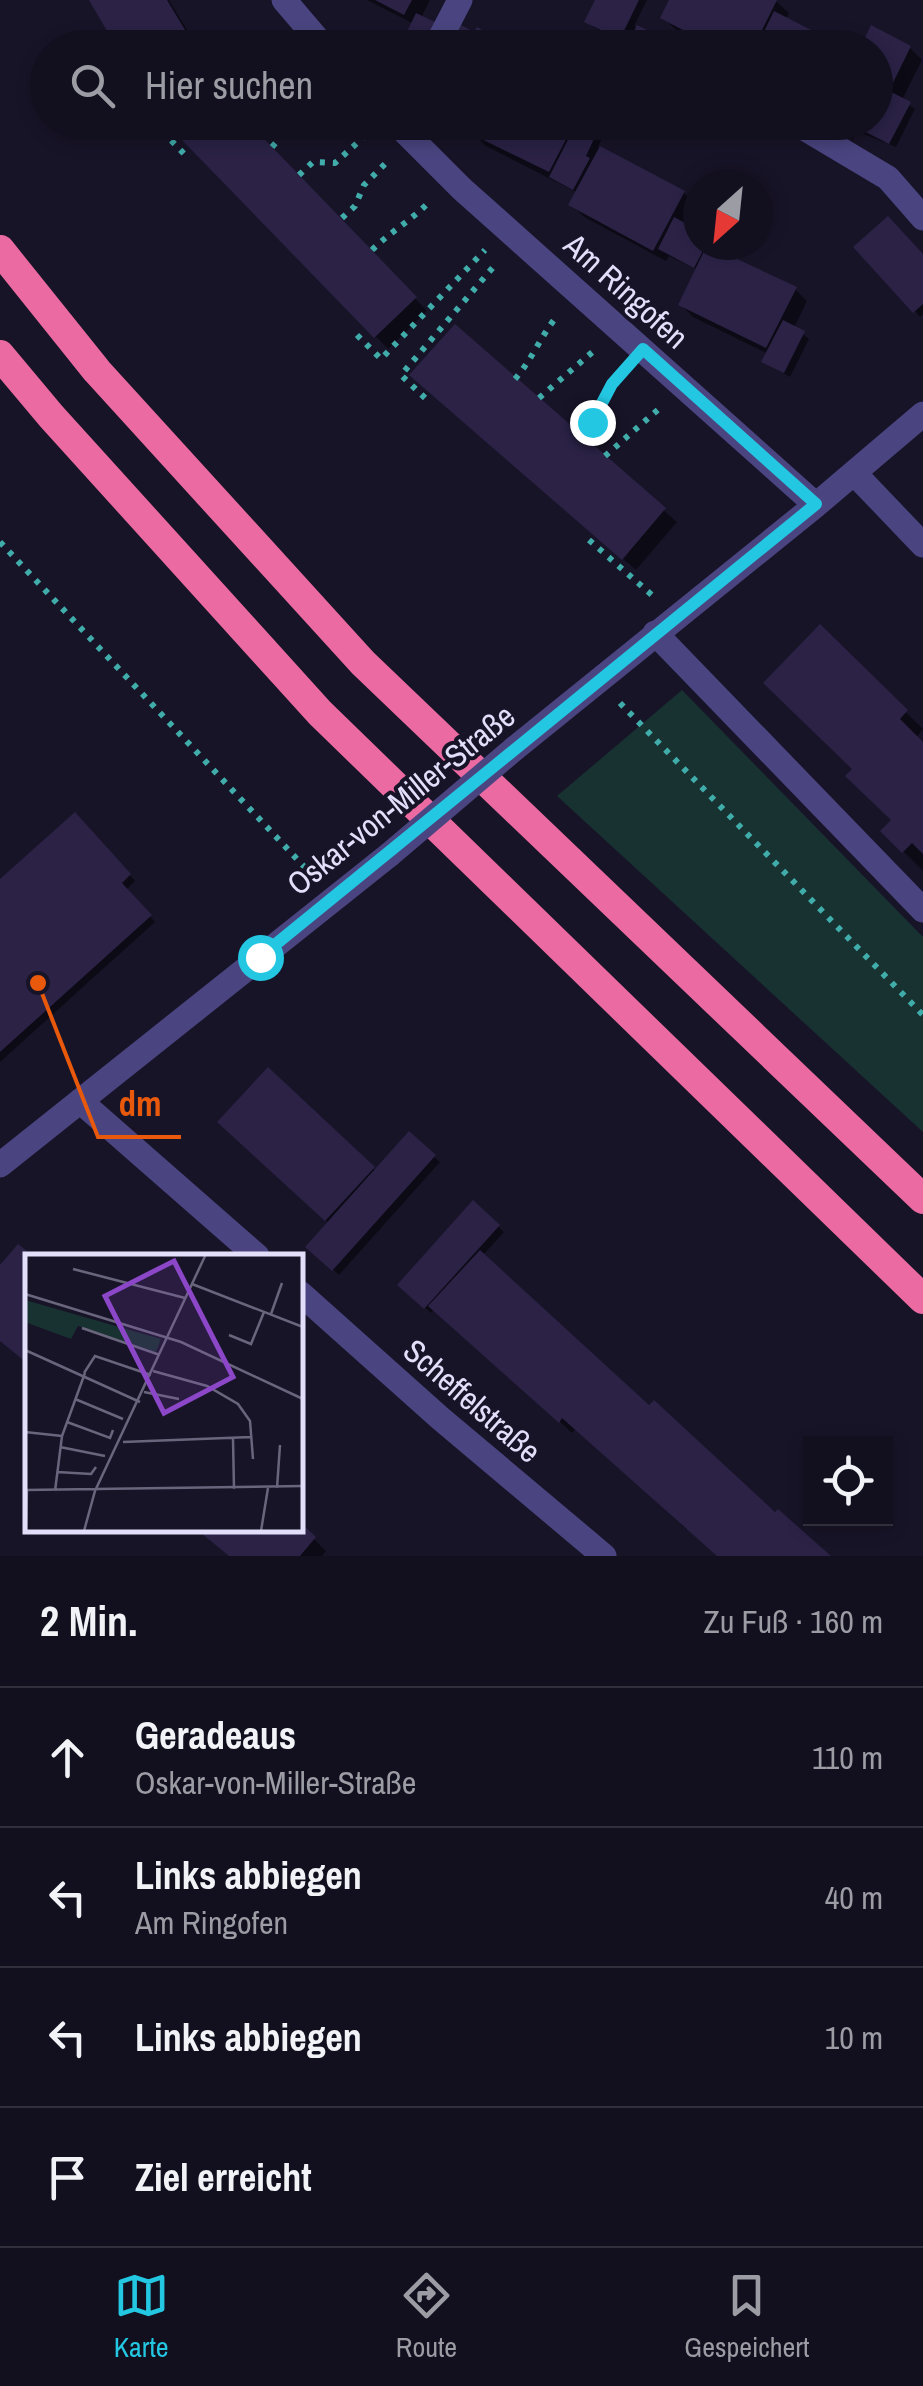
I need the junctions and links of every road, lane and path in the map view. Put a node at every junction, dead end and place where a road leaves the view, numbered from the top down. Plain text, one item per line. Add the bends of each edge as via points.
1 (284, 0) edge
2 (460, 0) edge
3 (310, 30) edge
4 (444, 30) edge
5 (171, 140) edge
6 (278, 140) edge
7 (360, 140) edge
8 (396, 140) edge
9 (412, 140) edge
10 (824, 140) edge
11 (272, 147) dead end
12 (189, 159) dead end
13 (299, 175) dead end
14 (452, 178) junction
15 (342, 218) dead end
16 (923, 218) edge
17 (512, 233) junction
18 (0, 250) edge
19 (372, 250) dead end
20 (578, 292) junction
21 (617, 326) junction
22 (357, 335) dead end
23 (643, 349) junction
24 (0, 355) edge
25 (514, 379) dead end
26 (682, 384) junction
27 (425, 398) dead end
28 (539, 398) dead end
29 (923, 414) edge
30 (580, 434) dead end
31 (605, 456) dead end
32 (854, 473) junction
33 (816, 504) junction
34 (589, 540) dead end
35 (0, 542) edge
36 (923, 545) edge
37 (676, 617) junction
38 (655, 633) junction
39 (599, 680) junction
40 (334, 898) junction
41 (923, 910) edge
42 (923, 1015) edge
43 (80, 1102) junction
44 (0, 1165) edge
45 (923, 1199) edge
46 (255, 1254) edge
47 (302, 1296) edge
48 (923, 1299) edge
49 (604, 1556) edge

1 - 3 street
2 - 4 street
5 - 12 path
6 - 11 path
7 - 13 path via 335,164 313,162
8 - 15 path
9 - 14 street, Am Ringofen
10 - 16 street via 888,178
14 - 17 street, Am Ringofen
14 - 19 path
17 - 20 street, Am Ringofen
17 - 22 path via 381,359
17 - 27 path via 400,375
18 - 45 highway via 97,370 363,663
20 - 21 street, Am Ringofen
20 - 25 path
21 - 23 street, Am Ringofen
21 - 28 path
23 - 26 street, Am Ringofen
23 - 30 path
24 - 48 highway via 320,713
26 - 31 path
26 - 33 street, Am Ringofen
29 - 32 street, Oskar-von-Miller-Straße
32 - 33 street, Oskar-von-Miller-Straße
32 - 36 street
33 - 37 street, Oskar-von-Miller-Straße
34 - 37 path
35 - 40 path
37 - 38 street, Oskar-von-Miller-Straße
38 - 39 street, Oskar-von-Miller-Straße
38 - 41 street
39 - 40 street, Oskar-von-Miller-Straße, bridge
39 - 42 path
40 - 43 street, Oskar-von-Miller-Straße
43 - 44 street, Oskar-von-Miller-Straße
43 - 46 street
47 - 49 street, Scheffelstraße

